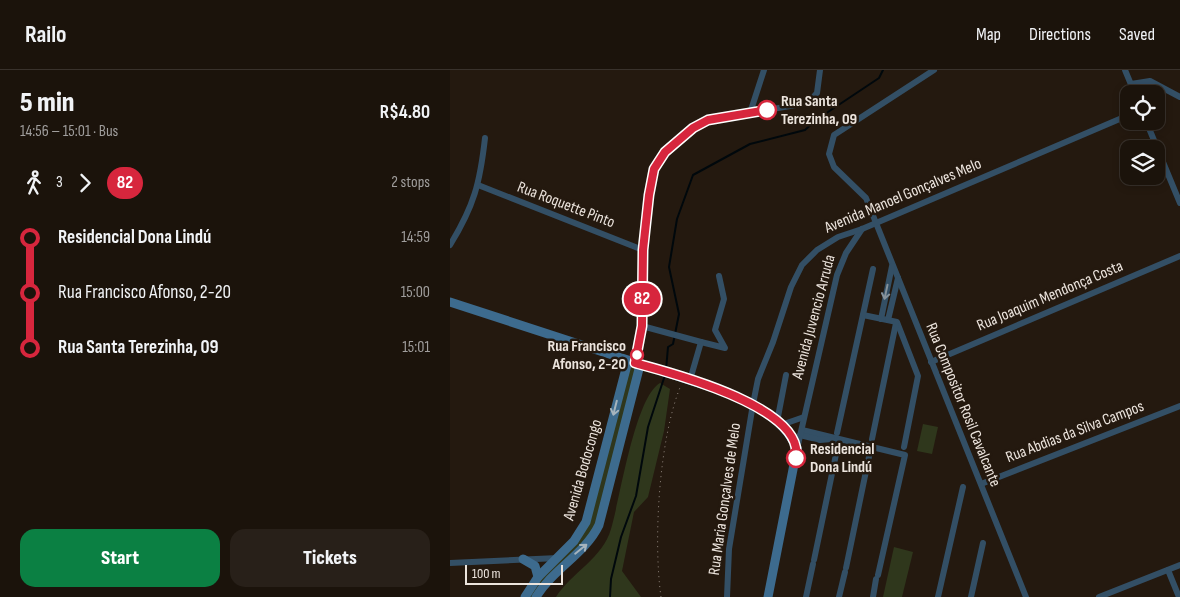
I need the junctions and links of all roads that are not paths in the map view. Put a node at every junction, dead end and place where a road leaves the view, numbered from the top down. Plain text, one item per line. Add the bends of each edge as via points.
1 (764, 70) edge
2 (820, 70) edge
3 (934, 70) edge
4 (1125, 70) edge
5 (1131, 84) joint
6 (1180, 97) edge
7 (750, 113) junction
8 (1120, 118) edge
9 (1150, 130) edge
10 (485, 138) dead end
11 (478, 185) junction
12 (1180, 203) edge
13 (875, 223) junction
14 (862, 229) junction
15 (450, 245) edge
16 (643, 250) junction
17 (1180, 256) edge
18 (892, 265) junction
19 (874, 269) dead end
20 (719, 276) dead end
21 (898, 278) junction
22 (450, 302) edge
23 (863, 315) junction
24 (880, 319) junction
25 (888, 320) junction
26 (896, 322) junction
27 (642, 326) junction
28 (701, 342) junction
29 (931, 362) junction
30 (634, 363) junction
31 (786, 375) dead end
32 (687, 379) junction
33 (753, 404) junction
34 (1180, 406) edge
35 (804, 417) junction
36 (779, 424) junction
37 (801, 432) junction
38 (836, 437) junction
39 (872, 439) dead end
40 (871, 447) junction
41 (904, 447) dead end
42 (797, 449) junction
43 (981, 484) junction
44 (963, 486) dead end
45 (984, 542) dead end
46 (558, 558) junction
47 (523, 559) junction
48 (450, 563) edge
49 (1180, 565) edge
50 (1168, 570) junction
51 (538, 577) junction
52 (525, 597) edge
53 (536, 597) edge
54 (727, 597) edge
55 (768, 597) edge
56 (806, 597) edge
57 (839, 597) edge
58 (872, 597) edge
59 (938, 597) edge
60 (971, 597) edge
61 (1026, 597) edge
62 (1099, 597) edge
63 (1179, 597) edge

1 - 7 street
2 - 7 street, Avenida Bodocongo via 817,93 808,103
3 - 13 street, Rua Compositor Rosil Cavalcante via 834,135 829,154 834,167 866,198
4 - 5 street
5 - 6 street via 1150,81
7 - 16 street, Avenida Bodocongo via 708,120 693,128 665,152 654,169 650,184
8 - 13 street, Avenida Manoel Gonçalves Melo
9 - 12 street
10 - 11 street
11 - 15 street via 473,205
11 - 16 street, Rua Roquette Pinto
13 - 14 street, Avenida Manoel Gonçalves Melo
13 - 18 street, Rua Compositor Rosil Cavalcante
14 - 33 street, Avenida Manoel Gonçalves Melo via 825,244 802,265 758,379
14 - 35 street, Avenida Juvencio Arruda via 840,264
16 - 27 street, Avenida Bodocongo
17 - 29 street, Rua Joaquim Mendonça Costa
18 - 21 street, Rua Compositor Rosil Cavalcante
18 -> 24 street
19 - 23 street
20 - 28 street via 724,299 715,330 725,348
21 - 25 street
21 - 29 street, Rua Compositor Rosil Cavalcante
22 - 30 street
23 - 24 street
23 - 38 street
24 - 25 street
25 - 26 street
26 - 39 street
26 - 41 street via 918,376
27 - 28 street
27 - 30 street, Avenida Bodocongo
28 - 32 street
29 - 43 street, Rua Compositor Rosil Cavalcante
30 - 32 street
30 -> 46 street, Avenida Bodocongo via 586,522
53 -> 30 street, Avenida Bodocongo via 558,568 588,543 598,525
31 - 36 street
32 - 33 street
33 - 36 street
33 - 54 street, Rua Maria Gonçalves de Melo via 729,548
34 - 43 street, Rua Abdias da Silva Campos
35 - 36 street
35 - 37 street, Avenida Juvencio Arruda
36 - 42 street
37 - 38 street
37 - 42 street, Avenida Juvencio Arruda
38 - 40 street
38 - 56 street
40 - 57 street
40 - 58 street via 905,456
42 - 55 street
43 - 61 street, Rua Compositor Rosil Cavalcante
44 - 59 street
45 - 60 street
46 - 47 street
46 - 51 street, Avenida Bodocongo
47 - 48 street
47 - 51 street via 535,566
49 - 50 street
50 - 62 street
50 - 63 street
51 - 52 street, Avenida Bodocongo

